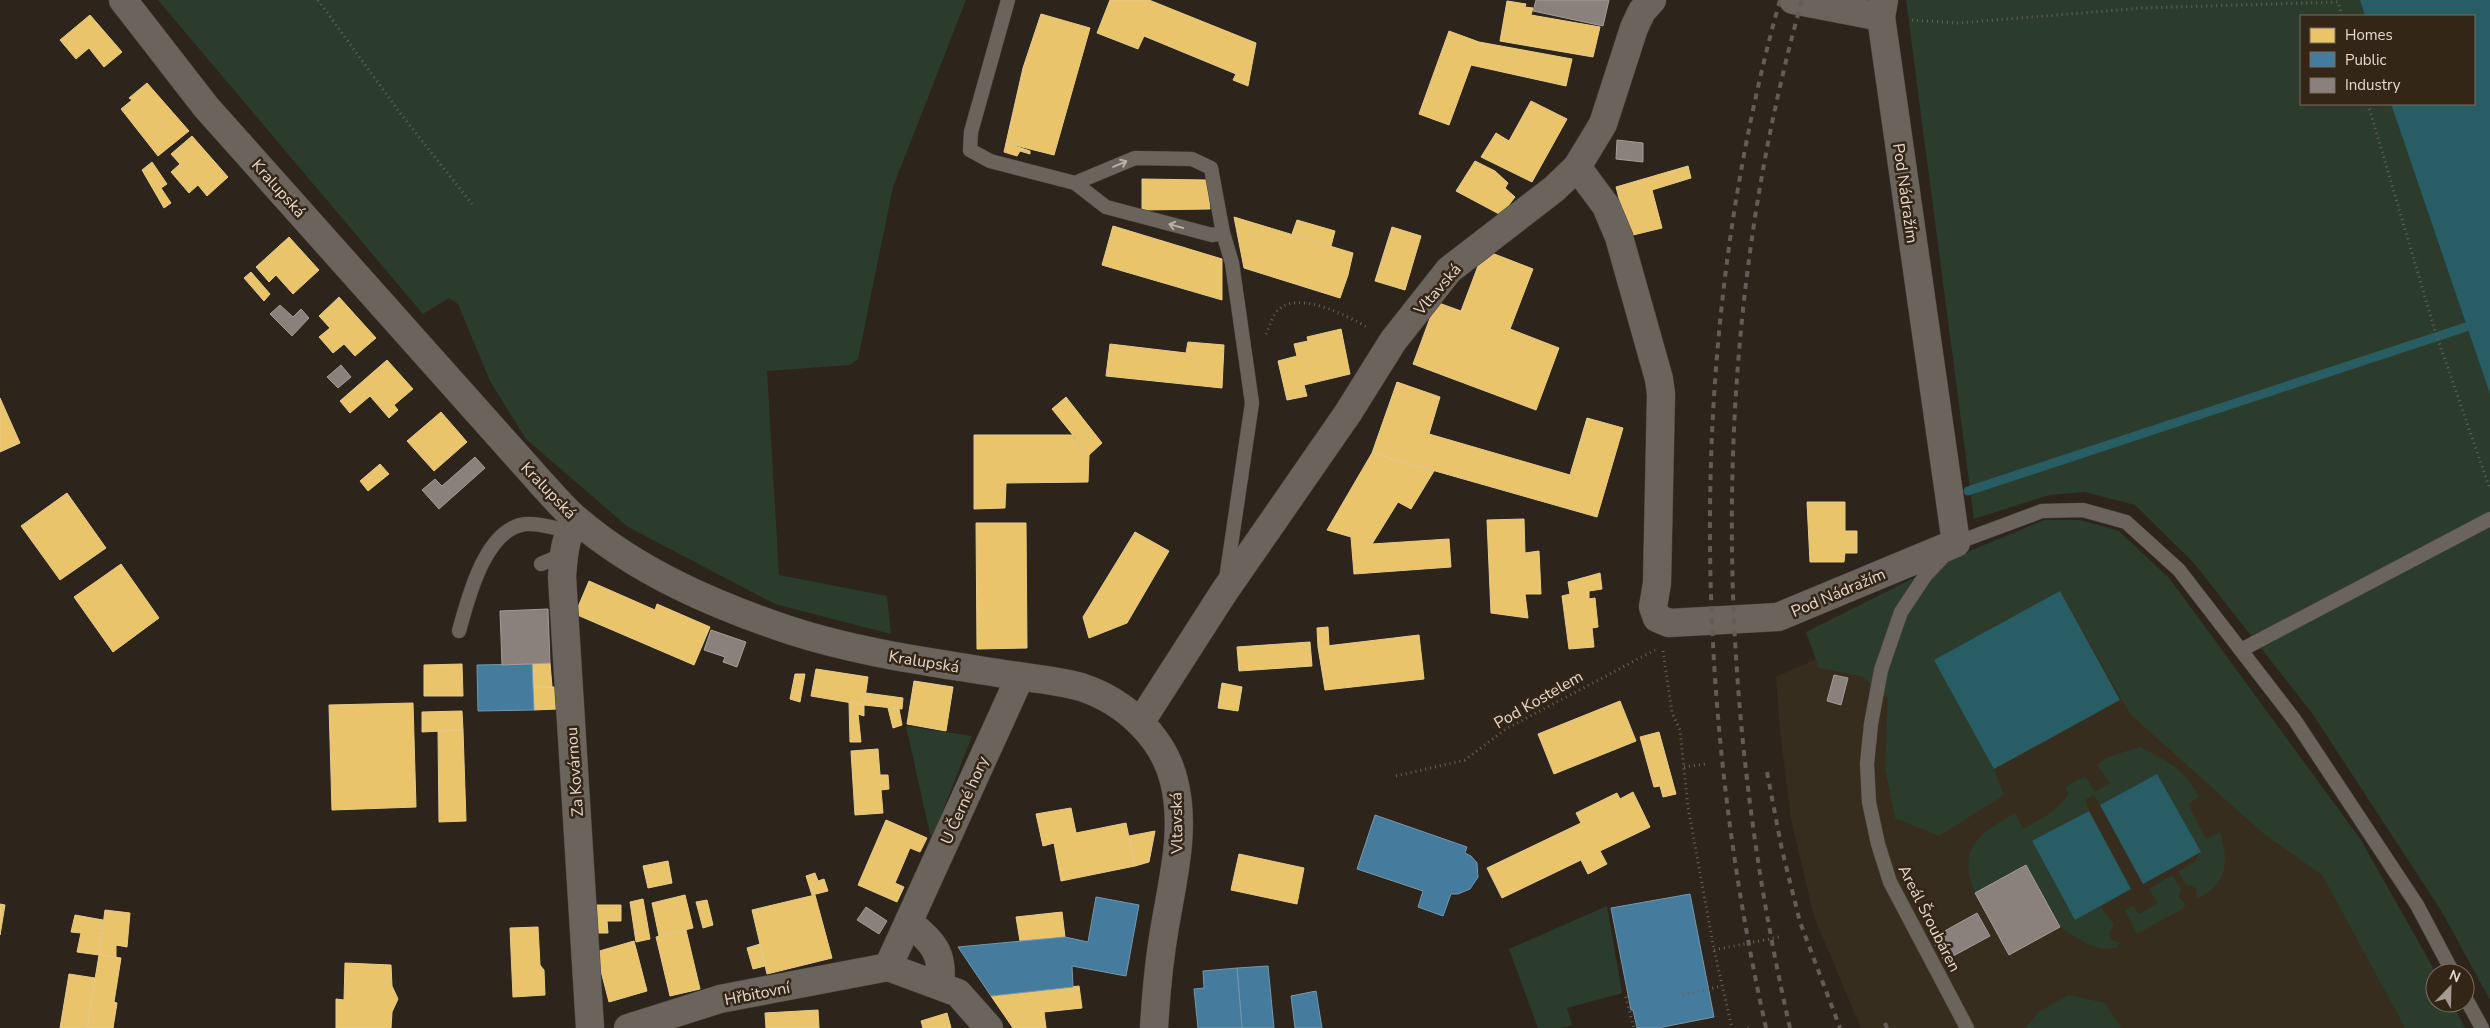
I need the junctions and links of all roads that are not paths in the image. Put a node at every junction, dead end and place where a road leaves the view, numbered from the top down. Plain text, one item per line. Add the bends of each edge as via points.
1 (124, 0) edge
2 (1008, 0) edge
3 (1652, 0) edge
4 (1793, 0) edge
5 (1883, 9) edge
6 (1577, 166) junction
7 (1075, 183) junction
8 (1223, 233) junction
9 (2490, 519) edge
10 (563, 542) junction
11 (1956, 543) junction
12 (1224, 592) junction
13 (459, 631) dead end
14 (2241, 650) junction
15 (1020, 677) junction
16 (1140, 723) junction
17 (909, 923) junction
18 (2448, 963) edge
19 (888, 967) junction
20 (940, 985) junction
21 (2474, 1013) edge
22 (590, 1028) edge
23 (628, 1028) edge
24 (989, 1028) edge
25 (1154, 1028) edge
26 (1967, 1028) edge
27 (2482, 1028) edge

1 - 10 street, Kralupská via 206,107 543,485
2 - 7 lane via 971,132 970,150 990,161
3 - 6 street, Vltavská via 1634,28 1603,124
4 - 5 street
5 - 11 street, Pod Nádražím
6 - 11 street, Pod Nádražím via 1606,206 1619,237 1659,379 1654,607 1657,618 1669,623 1778,617
6 - 12 street, Vltavská via 1554,189 1449,270 1393,341 1348,413
8 -> 7 lane via 1212,235 1106,208
7 -> 8 lane, Vltavská via 1135,158 1192,159 1211,168
8 - 12 lane, Vltavská via 1232,263 1252,404
9 - 14 lane
10 - 13 lane via 526,524 512,527 502,535 478,572
10 - 15 street, Kralupská via 617,550 654,572 733,610 791,631 861,650
10 - 22 street, Za Kovárnou via 562,576
11 - 14 lane via 2042,511 2083,510 2126,522 2179,570
11 - 26 lane, Areál Šroubáren via 1925,576 1901,612 1881,670 1867,764 1868,802 1890,882
12 - 16 street, Vltavská
14 - 18 lane via 2294,719 2417,905
15 - 16 street, Kralupská via 1081,687 1124,708
15 - 17 street, U Černé hory
16 - 25 street, Vltavská via 1156,741 1170,768 1179,818 1177,860 1156,985
17 - 19 street, U Černé hory
17 - 20 street via 930,939 942,968
19 - 20 street
19 - 23 street, Hřbitovní via 720,1000
20 - 24 street via 958,993
21 - 27 lane

